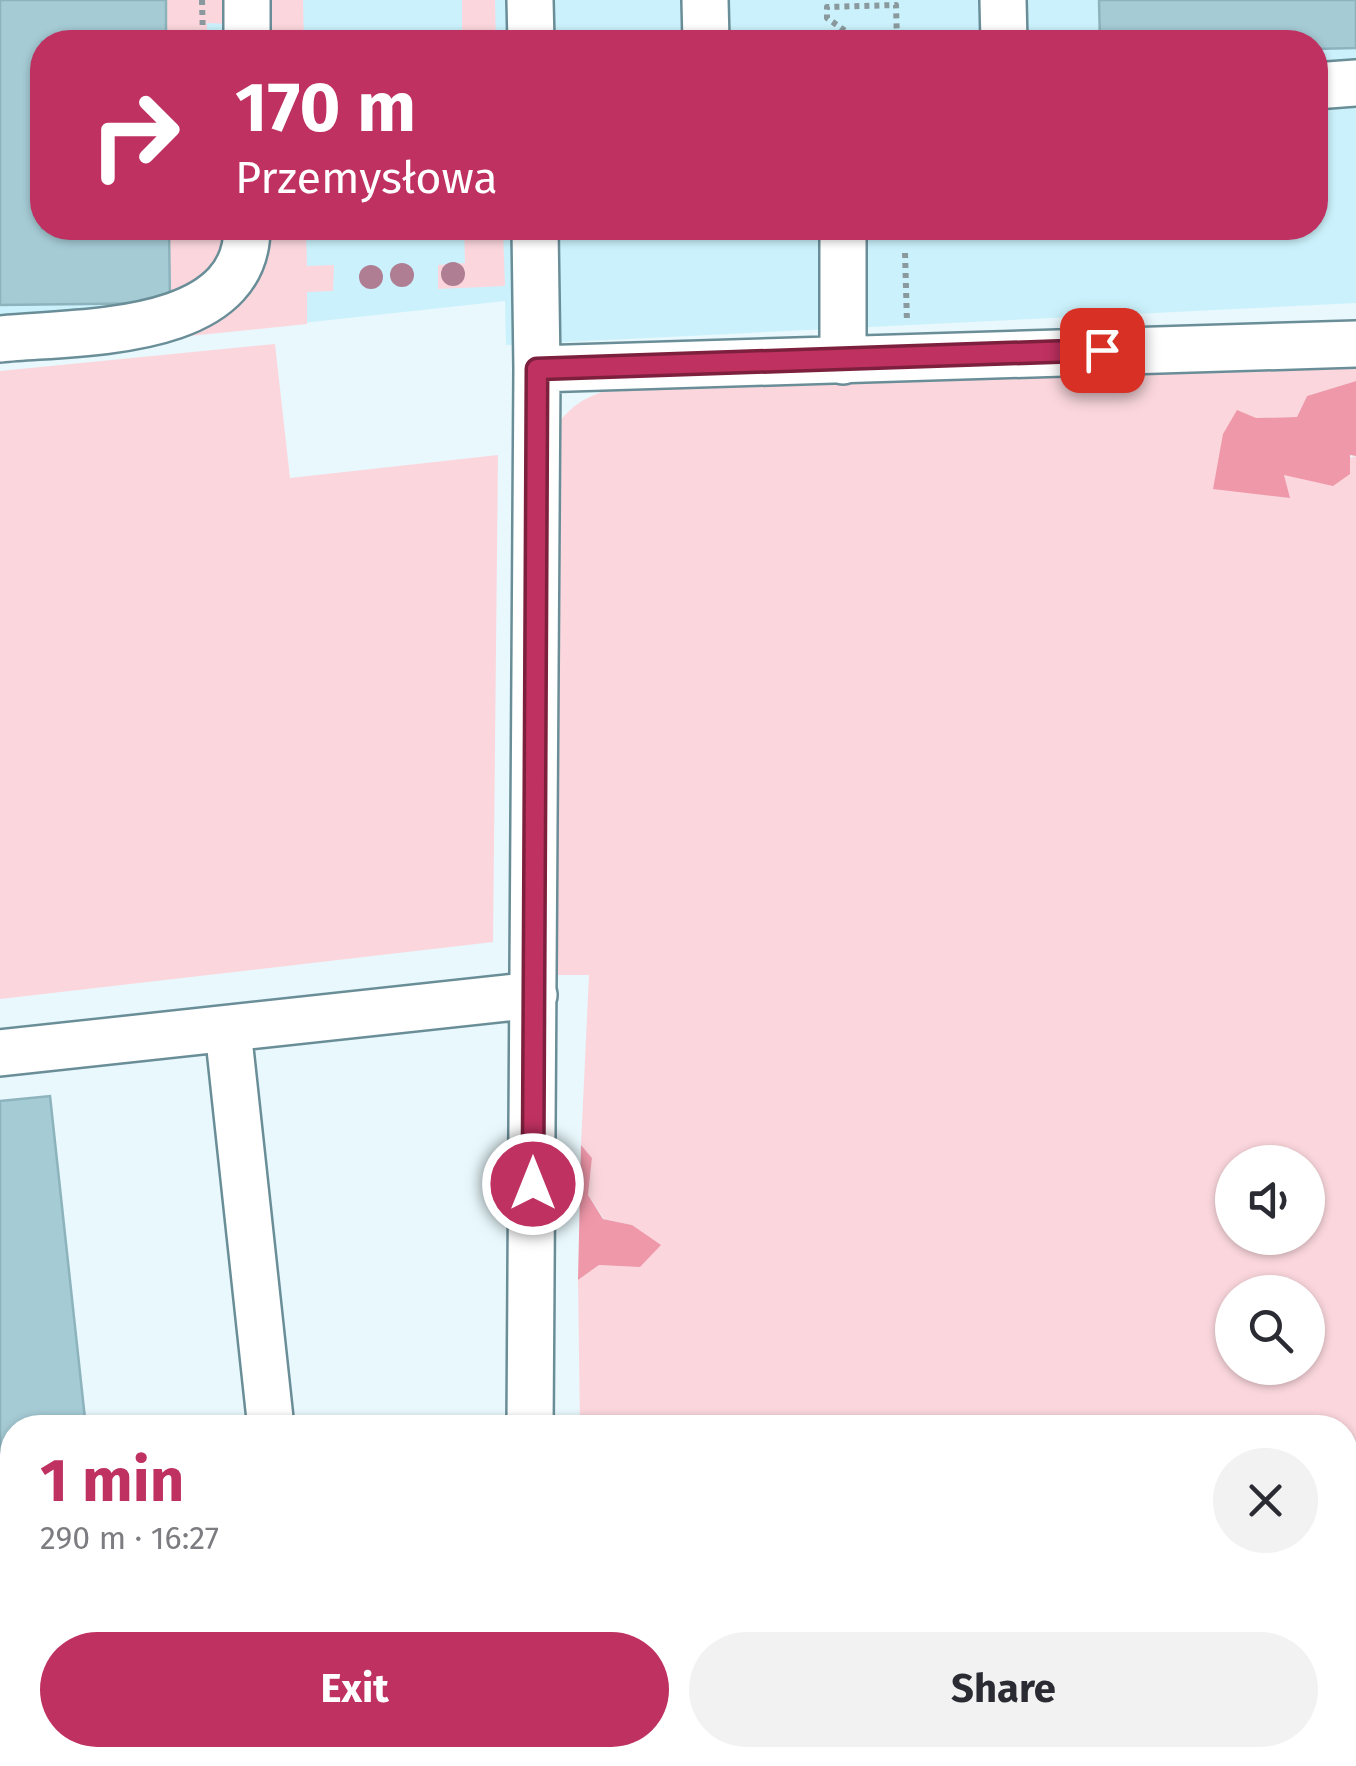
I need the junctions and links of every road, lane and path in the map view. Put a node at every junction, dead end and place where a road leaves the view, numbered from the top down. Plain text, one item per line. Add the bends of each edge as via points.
1 (202, 0) edge
2 (247, 0) edge
3 (530, 0) edge
4 (705, 0) edge
5 (1003, 0) edge
6 (203, 30) edge
7 (247, 30) edge
8 (531, 30) edge
9 (706, 30) edge
10 (844, 30) edge
11 (897, 30) edge
12 (1004, 30) edge
13 (1356, 84) edge
14 (1328, 85) edge
15 (244, 240) edge
16 (534, 240) edge
17 (842, 240) edge
18 (905, 253) dead end
19 (907, 334) dead end
20 (0, 339) edge
21 (1356, 344) edge
22 (843, 361) junction
23 (537, 369) junction
24 (534, 995) junction
25 (228, 1030) junction
26 (0, 1053) edge
27 (270, 1415) edge
28 (530, 1415) edge

1 - 6 path
2 - 7 street
3 - 8 street
4 - 9 street
5 - 12 street
10 - 11 path via 827,18 827,7 896,5
13 - 14 street
15 - 20 street via 236,270 213,297 180,317
16 - 23 street
17 - 22 street
18 - 19 path
21 - 22 street
22 - 23 street
23 - 24 street
24 - 25 street
24 - 28 street
25 - 26 street
25 - 27 street

